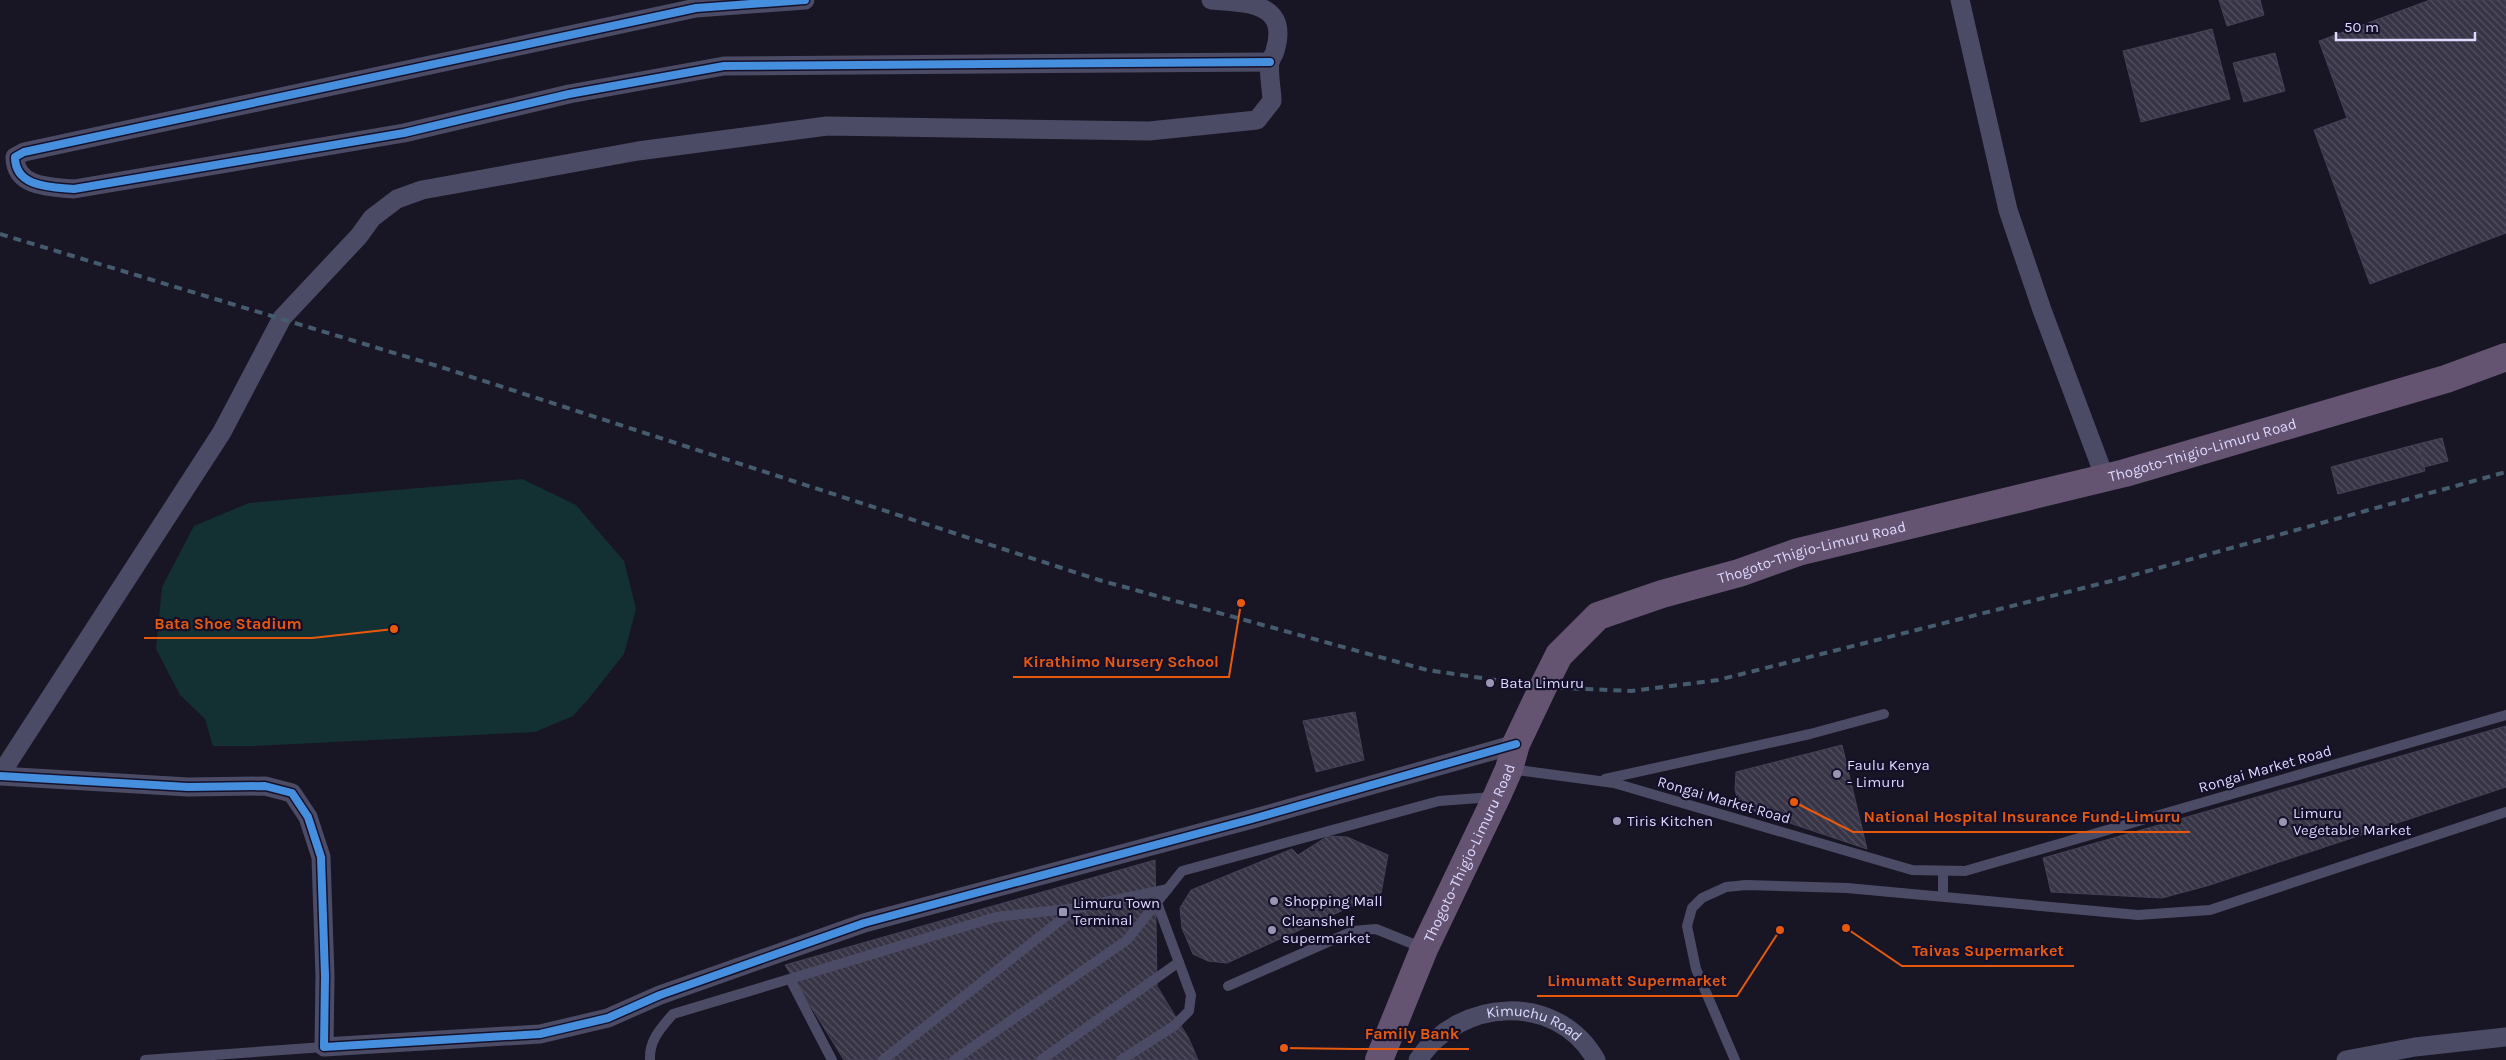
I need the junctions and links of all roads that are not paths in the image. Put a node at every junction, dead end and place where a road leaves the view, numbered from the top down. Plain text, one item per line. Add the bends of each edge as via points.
1 (805, 0) edge
2 (1210, 0) edge
3 (1960, 0) edge
4 (1270, 62) junction
5 (2506, 358) edge
6 (2105, 478) junction
7 (1884, 714) dead end
8 (2506, 716) edge
9 (1512, 756) junction
10 (0, 775) edge
11 (1600, 781) junction
12 (1496, 796) junction
13 (2506, 812) edge
14 (1944, 871) junction
15 (1168, 889) junction
16 (1943, 896) junction
17 (1157, 903) junction
18 (1077, 908) junction
19 (1424, 949) junction
20 (1179, 962) junction
21 (790, 979) junction
22 (1228, 986) dead end
23 (2506, 1037) edge
24 (324, 1047) junction
25 (199, 1057) edge
26 (145, 1060) edge
27 (650, 1060) edge
28 (832, 1060) edge
29 (884, 1060) edge
30 (954, 1060) edge
31 (1041, 1060) edge
32 (1121, 1060) edge
33 (1379, 1060) edge
34 (1418, 1060) edge
35 (1596, 1060) edge
36 (1735, 1060) edge
37 (2346, 1060) edge

1 - 4 street via 686,10 24,152 15,157 15,166 26,181 46,187 74,189 404,133 569,94 724,66
2 - 4 street via 1251,4 1268,10 1276,22 1276,51
3 - 6 street via 2008,210
4 - 10 street via 1272,101 1258,120 1149,131 827,126 638,150 422,190 397,199 372,218 282,318 222,432
5 - 6 highway, Thogoto-Thigio-Limuru Road via 2446,379
6 - 9 highway, Thogoto-Thigio-Limuru Road via 1798,552 1598,616 1560,656
7 - 11 lane
8 - 14 lane, Rongai Market Road via 1966,872
9 - 11 lane, Rongai Market Road
9 - 12 highway, Thogoto-Thigio-Limuru Road
9 - 24 street via 1252,819 864,923 660,995 608,1018 540,1034
10 - 24 street via 188,787 266,786 292,794 308,817 320,857 326,976
11 - 14 lane, Rongai Market Road via 1912,870
12 - 15 lane via 1439,801 1182,871
12 - 19 highway, Thogoto-Thigio-Limuru Road
13 - 16 lane via 2210,910 2138,915
14 - 16 lane
15 - 17 lane
15 - 18 lane
16 - 36 lane via 1847,888 1746,885 1726,887 1702,898 1692,908 1687,926 1696,969
17 - 20 lane
17 - 30 lane via 1128,940
18 - 21 lane via 996,917
18 - 29 lane
19 - 22 lane via 1376,929 1353,931
19 - 33 highway, Thogoto-Thigio-Limuru Road
20 - 31 lane
20 - 32 lane via 1191,995 1189,1011 1174,1026
21 - 27 lane via 673,1014 656,1034
21 - 28 lane
23 - 37 street via 2415,1047
24 - 25 lane
25 - 26 lane
34 - 35 street, Kimuchu Road via 1429,1043 1448,1028 1489,1012 1519,1010 1550,1018 1575,1035

